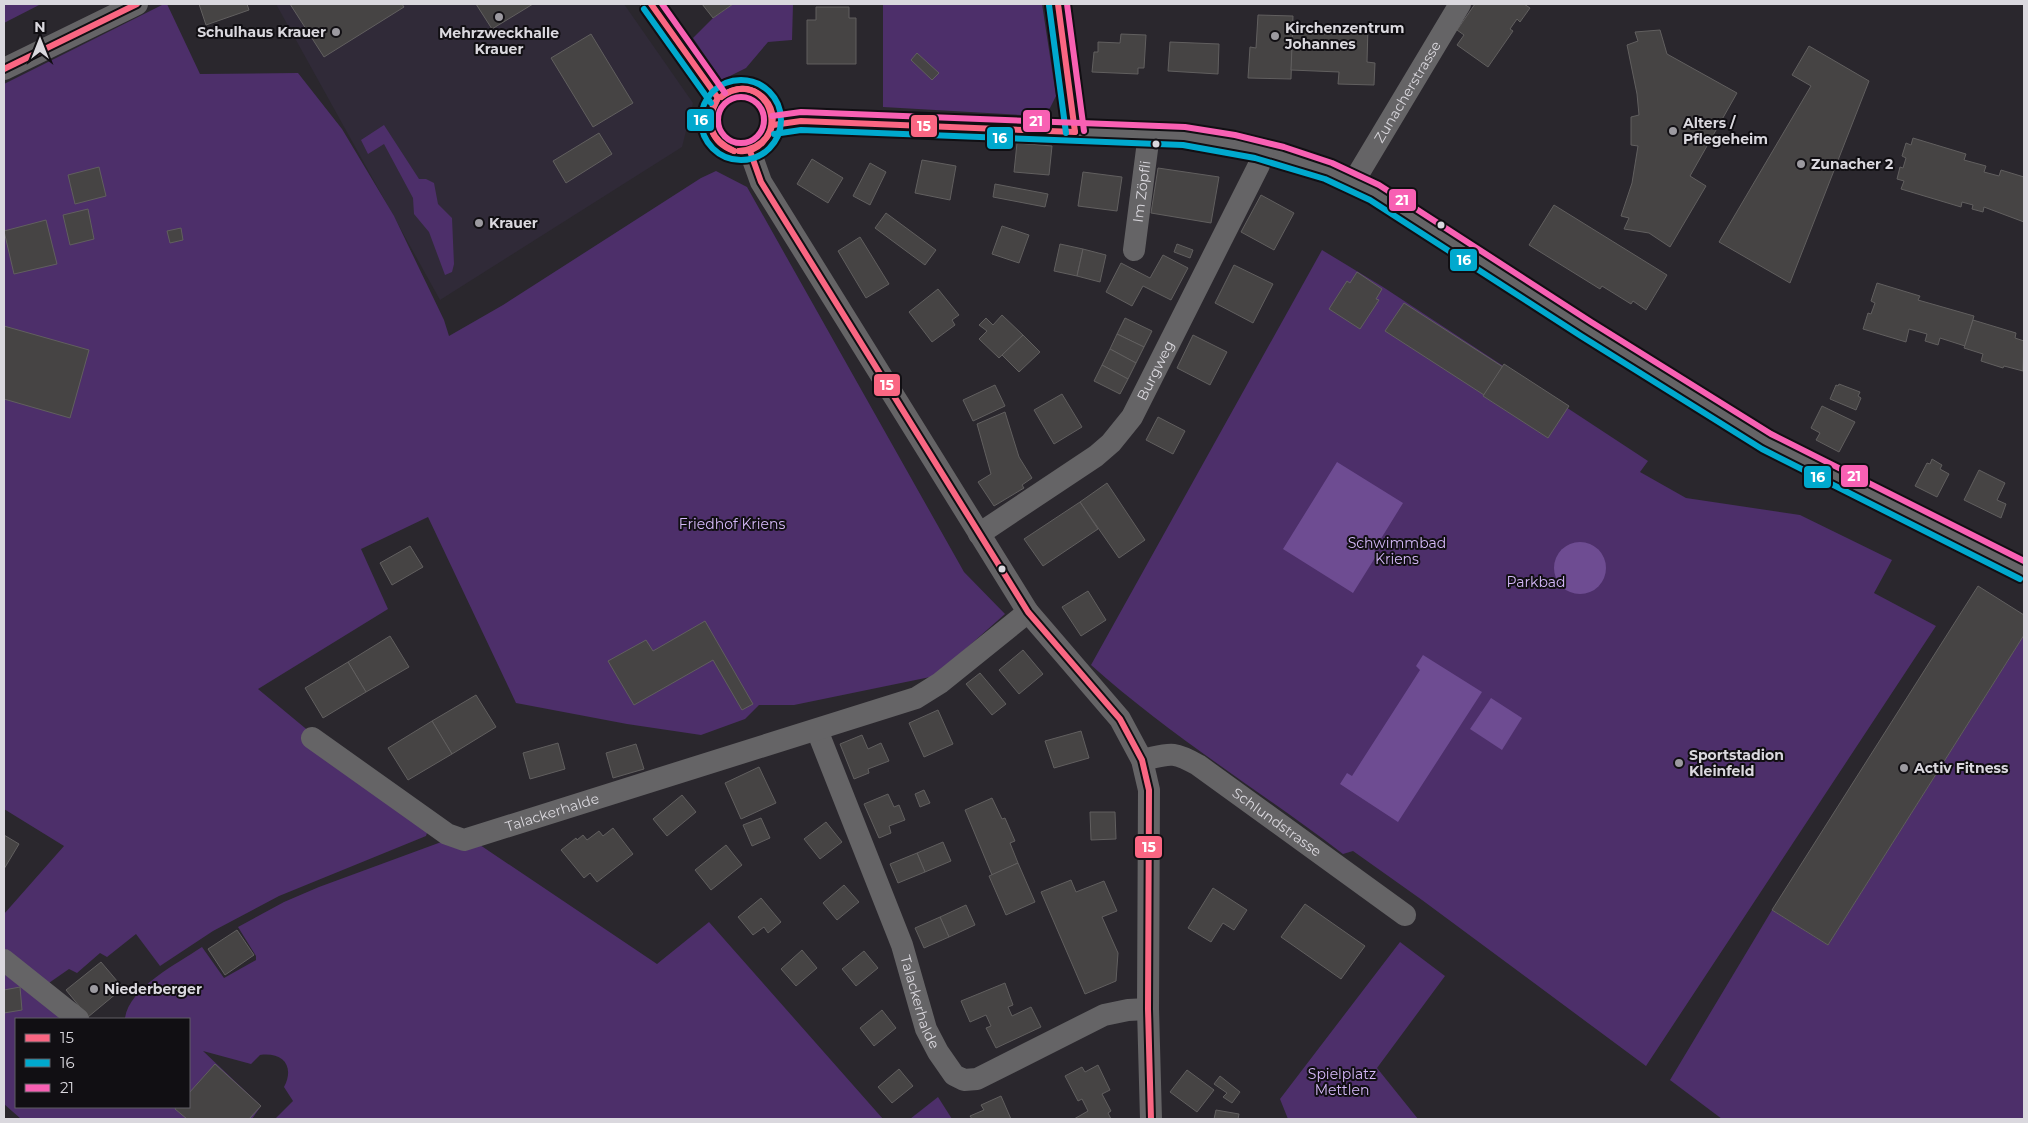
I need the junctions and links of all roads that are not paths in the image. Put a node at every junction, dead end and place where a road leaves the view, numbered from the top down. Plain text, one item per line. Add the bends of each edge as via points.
1 (137, 4) edge
2 (651, 4) edge
3 (1058, 4) edge
4 (1460, 4) edge
5 (4, 69) edge
6 (718, 98) junction
7 (773, 125) junction
8 (1075, 132) junction
9 (1149, 134) junction
10 (1263, 150) junction
11 (750, 151) junction
12 (1354, 181) junction
13 (1134, 250) dead end
14 (979, 534) junction
15 (2024, 571) edge
16 (1028, 612) junction
17 (816, 730) junction
18 (312, 738) dead end
19 (1142, 760) junction
20 (1405, 915) dead end
21 (4, 960) edge
22 (1148, 1008) junction
23 (77, 1018) edge
24 (1151, 1119) edge

1 - 5 street
2 - 6 street
3 - 8 street
4 - 12 street, Zunacherstrasse
6 - 7 street via 738,88 755,91 768,102
6 - 11 street via 709,120 716,140 732,150
7 - 8 street via 801,121
7 - 11 street via 769,136
8 - 9 street
9 - 10 street via 1234,143
9 - 13 street, Im Zöpfli
10 - 12 street
10 - 14 street, Burgweg via 1259,165 1132,417 1096,456
11 - 14 street via 761,182
12 - 15 street via 1767,442
14 - 16 street
16 - 17 street, Talackerhalde via 940,683 916,698
16 - 19 street via 1120,719
17 - 18 street, Talackerhalde via 464,840 446,834
17 - 22 street, Talackerhalde via 902,945 926,1029 954,1075 964,1080 977,1078 1104,1015
19 - 20 street, Schlundstrasse via 1169,754 1180,755 1198,765
19 - 22 street via 1149,790
21 - 23 street
22 - 24 street

